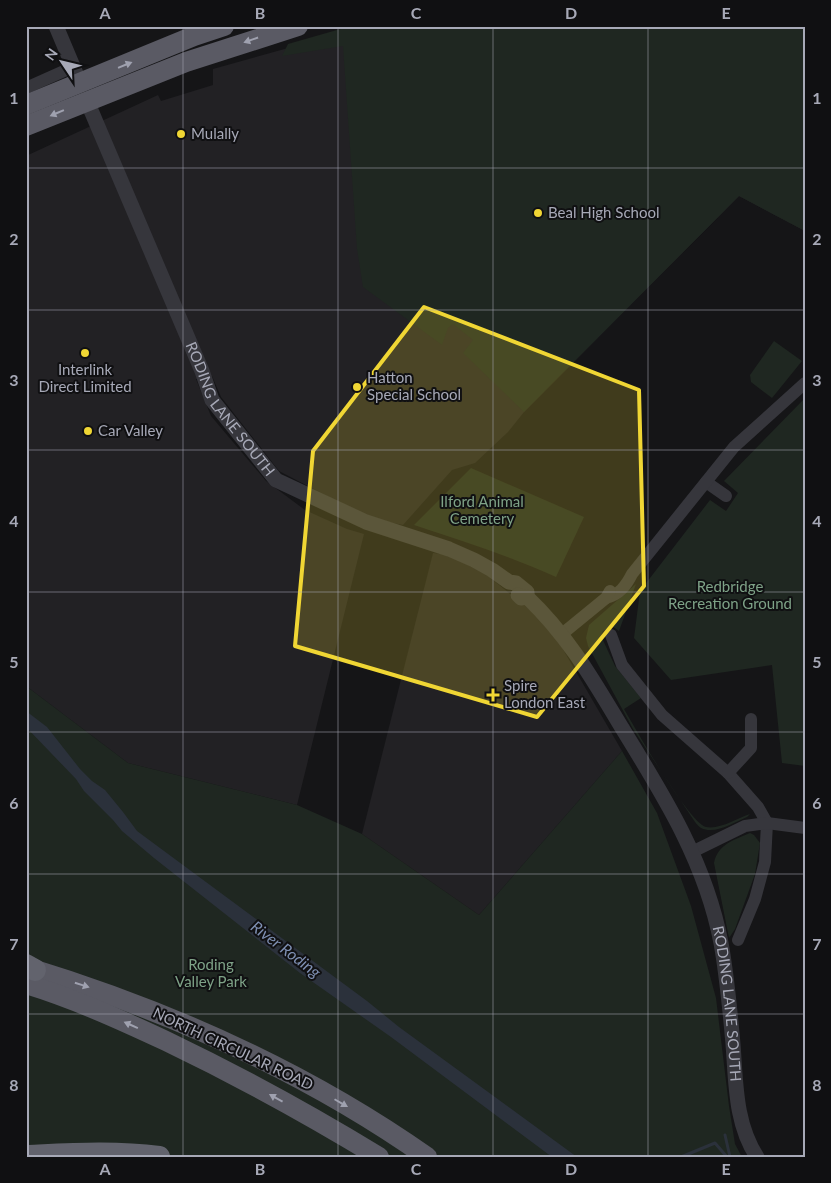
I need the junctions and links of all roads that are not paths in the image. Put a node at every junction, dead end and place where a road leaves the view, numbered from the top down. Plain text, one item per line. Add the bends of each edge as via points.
1 (56, 26) edge
2 (224, 26) edge
3 (298, 26) edge
4 (80, 84) junction
5 (26, 88) edge
6 (26, 105) edge
7 (26, 126) edge
8 (805, 383) edge
9 (706, 482) junction
10 (726, 496) dead end
11 (562, 634) junction
12 (611, 635) dead end
13 (751, 719) dead end
14 (728, 772) junction
15 (767, 823) junction
16 (805, 828) edge
17 (692, 852) junction
18 (738, 940) dead end
19 (28, 972) edge
20 (148, 1155) edge
21 (26, 1156) edge
22 (379, 1157) edge
23 (427, 1157) edge
24 (757, 1157) edge

1 - 4 street, RODING LANE SOUTH
4 -> 2 highway
3 -> 4 highway via 186,62
4 - 5 street
4 - 6 highway
4 -> 7 highway
4 - 11 street, RODING LANE SOUTH via 212,400 276,480 366,522 457,553 509,582 516,582
8 - 9 street via 734,447
9 - 10 street
9 - 11 street via 627,584
11 - 17 street, RODING LANE SOUTH via 661,791
12 - 14 street via 622,666 662,715
13 - 14 street via 751,748
14 - 15 street via 758,807
15 - 16 street
15 - 17 street via 745,826
15 - 18 street, RODING LANE SOUTH via 765,862
17 - 24 street, RODING LANE SOUTH via 715,918 730,1012 741,1122
22 -> 19 highway, NORTH CIRCULAR ROAD via 292,1106 87,1005
19 -> 23 highway, NORTH CIRCULAR ROAD via 93,989 150,1010 264,1060 362,1115
20 - 21 highway

